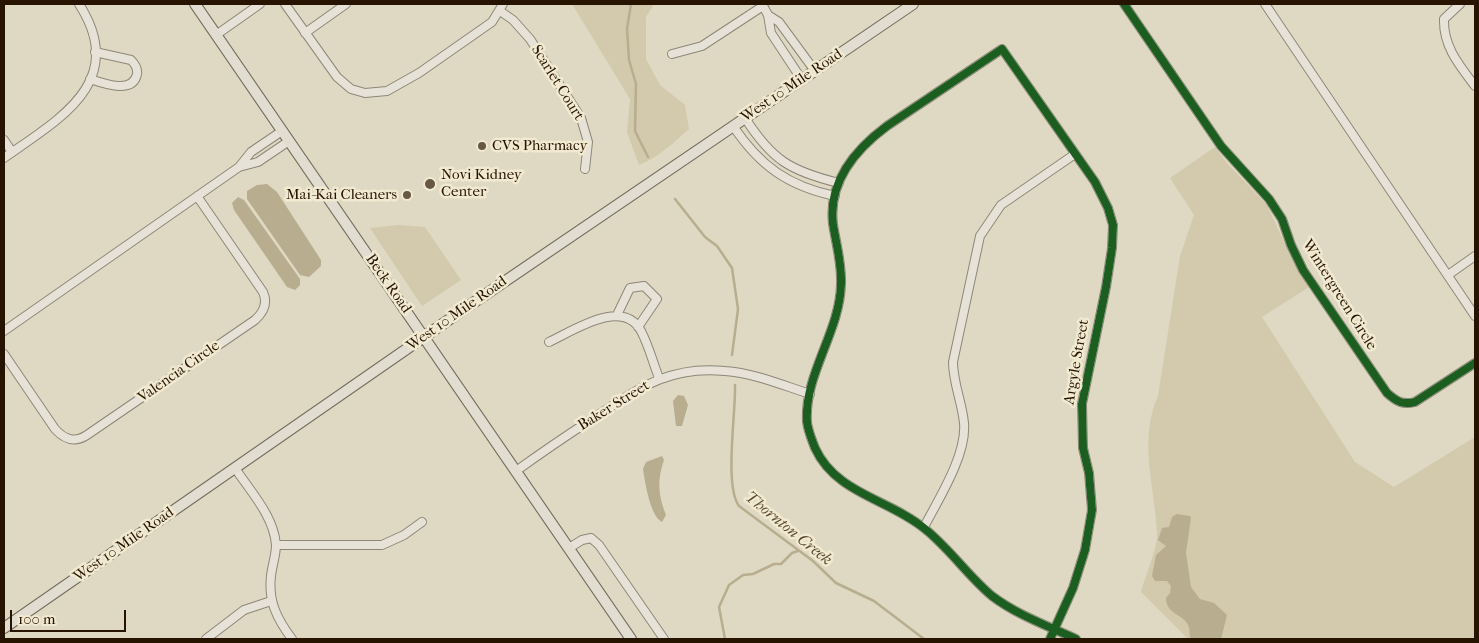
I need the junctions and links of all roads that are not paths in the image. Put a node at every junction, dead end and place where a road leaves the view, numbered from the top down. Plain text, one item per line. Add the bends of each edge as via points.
1 (79, 4) edge
2 (195, 4) edge
3 (260, 4) edge
4 (285, 4) edge
5 (346, 4) edge
6 (913, 4) edge
7 (1124, 4) edge
8 (1265, 4) edge
9 (1460, 4) edge
10 (763, 5) edge
11 (501, 7) edge
12 (768, 15) junction
13 (306, 33) junction
14 (216, 35) junction
15 (95, 52) junction
16 (672, 54) dead end
17 (816, 71) junction
18 (90, 79) junction
19 (802, 80) junction
20 (1475, 86) edge
21 (745, 118) junction
22 (733, 126) junction
23 (282, 130) junction
24 (4, 140) edge
25 (289, 141) junction
26 (12, 152) junction
27 (1075, 154) junction
28 (4, 158) edge
29 (778, 159) junction
30 (239, 167) junction
31 (586, 169) dead end
32 (770, 169) junction
33 (839, 183) junction
34 (197, 196) junction
35 (835, 196) junction
36 (1475, 256) edge
37 (1448, 275) junction
38 (617, 315) junction
39 (1475, 316) edge
40 (638, 327) junction
41 (4, 332) edge
42 (424, 337) junction
43 (549, 342) dead end
44 (4, 354) edge
45 (1475, 363) edge
46 (659, 378) junction
47 (810, 394) junction
48 (235, 468) junction
49 (516, 471) junction
50 (422, 522) dead end
51 (924, 527) junction
52 (276, 545) junction
53 (569, 548) junction
54 (270, 601) junction
55 (4, 628) edge
56 (1054, 630) junction
57 (206, 639) edge
58 (292, 639) edge
59 (631, 639) edge
60 (664, 639) edge
61 (1050, 639) edge
62 (1076, 639) edge

1 - 15 street via 92,28
2 - 14 main road, Beck Road
3 - 14 street
4 - 13 street
5 - 13 street
6 - 17 main road, West 10 Mile Road
7 - 45 street, Wintergreen Circle via 1221,146 1269,199 1282,219 1303,270 1387,393 1396,401 1415,402
8 - 37 street
9 - 20 street via 1444,19 1444,33 1449,48
10 - 12 street
10 - 16 street via 702,46
11 - 13 street via 492,22 419,73 387,91 365,93 351,89 337,77
11 - 31 street, Scarlet Court via 530,39 581,118 588,142
12 - 17 street via 779,22
12 - 19 street via 771,32
14 - 23 main road, Beck Road
15 - 18 street
15 - 18 street via 131,60 136,76 131,84 120,86
17 - 19 main road, West 10 Mile Road
18 - 26 street via 72,109
19 - 21 main road, West 10 Mile Road
21 - 22 main road, West 10 Mile Road
21 - 29 street
22 - 32 street
22 - 42 main road, West 10 Mile Road
23 - 25 main road, Beck Road
23 - 30 street via 251,152
24 - 26 street
25 - 30 street via 258,162
25 - 42 main road, Beck Road
26 - 28 street
27 - 33 street, Argyle Street via 1002,49 872,136 848,163
27 - 51 street via 1002,206 980,236 953,362 953,376 965,425 963,440 956,462
27 - 56 street, Argyle Street via 1105,199 1113,233 1106,287 1082,404 1083,448 1092,510 1085,550 1073,588
29 - 32 street
29 - 33 street via 810,175
30 - 34 street
32 - 35 street via 809,189
33 - 35 street
34 - 41 street
34 - 44 street, Valencia Circle via 263,292 266,304 255,320 75,440 63,437 55,429
35 - 47 street via 833,221 840,265 840,297
36 - 37 street
37 - 39 street
38 - 40 street
38 - 40 street via 630,288 644,286 657,299
38 - 43 street via 602,318
40 - 46 street
42 - 48 main road, West 10 Mile Road
42 - 49 main road, Beck Road
46 - 47 street, Baker Street via 702,370 724,370 762,378
46 - 49 street, Baker Street via 624,396
47 - 51 street via 807,425 820,459 830,471 855,490
48 - 52 street via 268,516
48 - 55 main road, West 10 Mile Road
49 - 53 main road, Beck Road
50 - 52 street via 382,545
51 - 56 street via 992,596
52 - 54 street
53 - 59 main road, Beck Road
53 - 60 street via 592,538
54 - 57 street via 244,610
54 - 58 street via 281,625
56 - 61 street, Argyle Street
56 - 62 street

